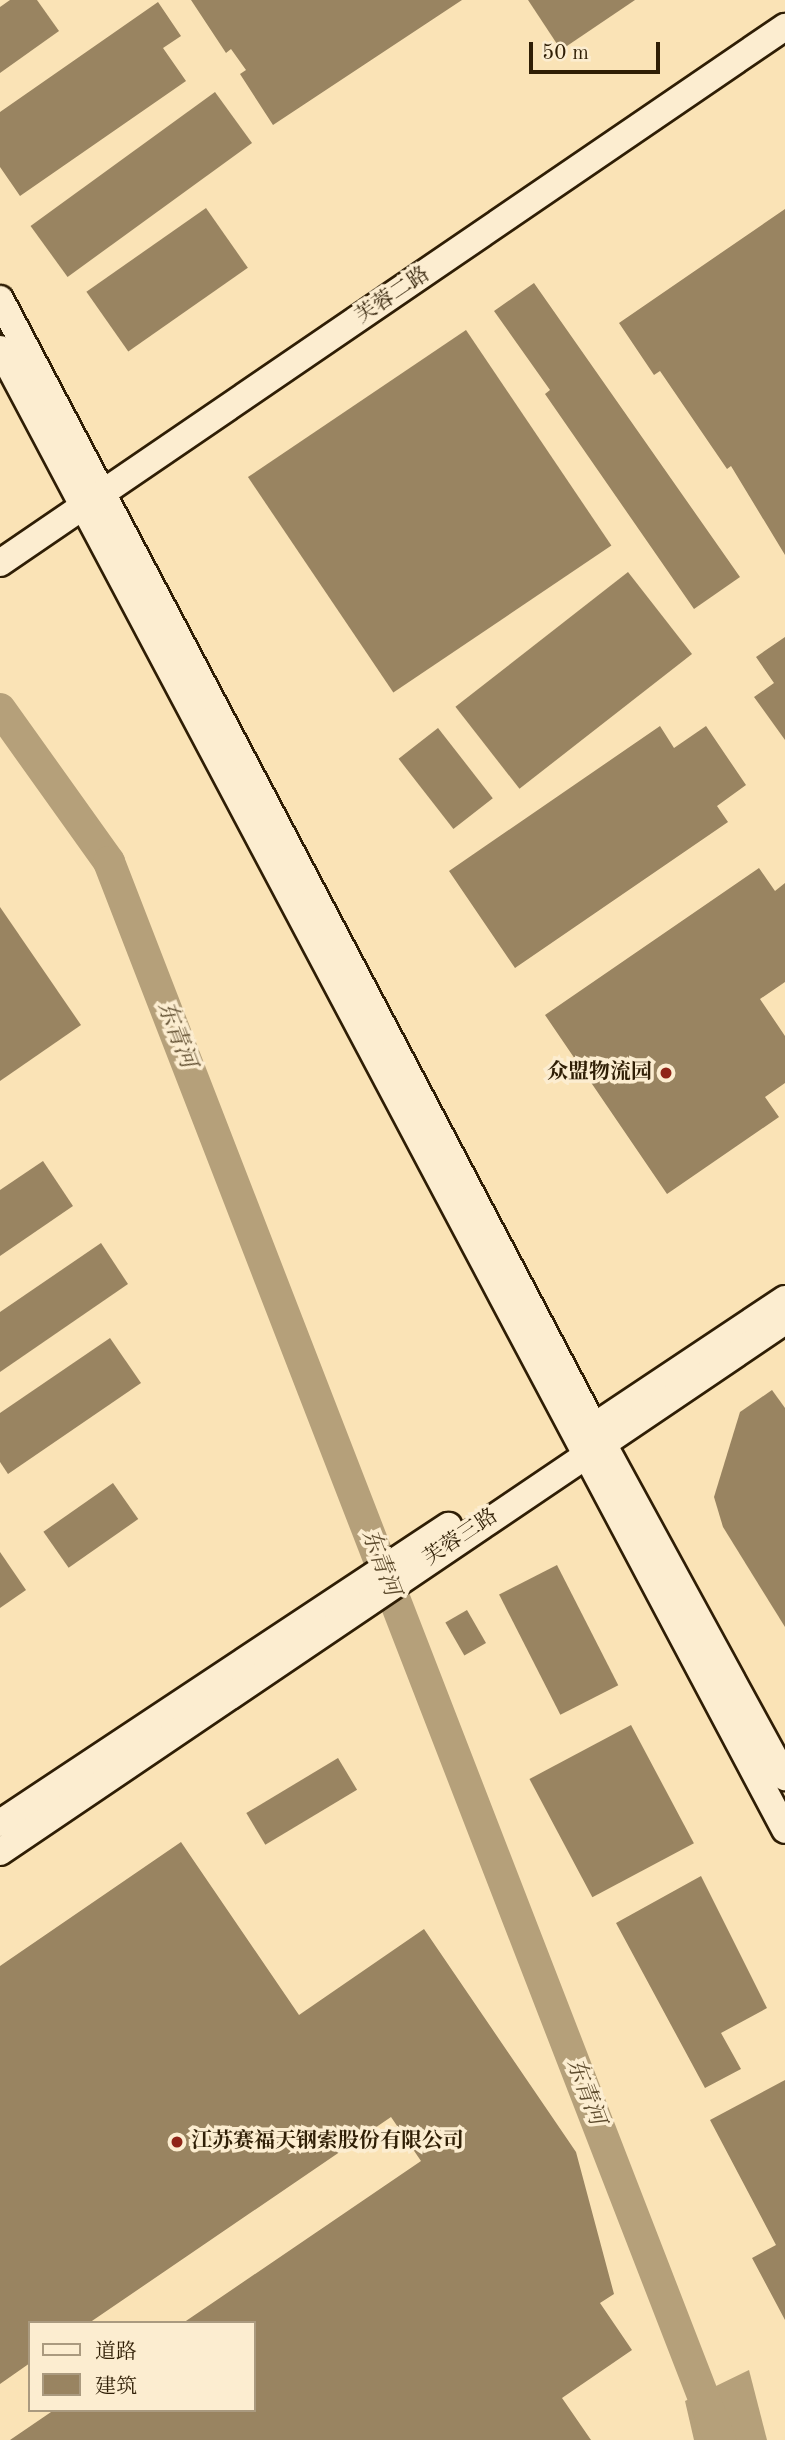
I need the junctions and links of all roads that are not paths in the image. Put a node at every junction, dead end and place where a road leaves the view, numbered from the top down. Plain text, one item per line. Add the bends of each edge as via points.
1 (785, 27) edge
2 (0, 299) edge
3 (0, 349) edge
4 (95, 500) junction
5 (0, 563) edge
6 (785, 1299) edge
7 (785, 1321) edge
8 (589, 1441) junction
9 (327, 1618) junction
10 (785, 1777) edge
11 (0, 1823) edge
12 (785, 1830) edge
13 (0, 1852) edge

1 - 4 main road, 芙蓉二路
2 - 4 main road
3 - 4 main road
4 - 5 main road, 芙蓉二路
4 - 8 main road
6 - 8 main road, 芙蓉三路
7 - 8 main road, 芙蓉三路
8 - 9 main road, 芙蓉三路
8 - 10 main road
8 - 12 main road
9 - 11 main road, 芙蓉三路
9 - 13 main road, 芙蓉三路

